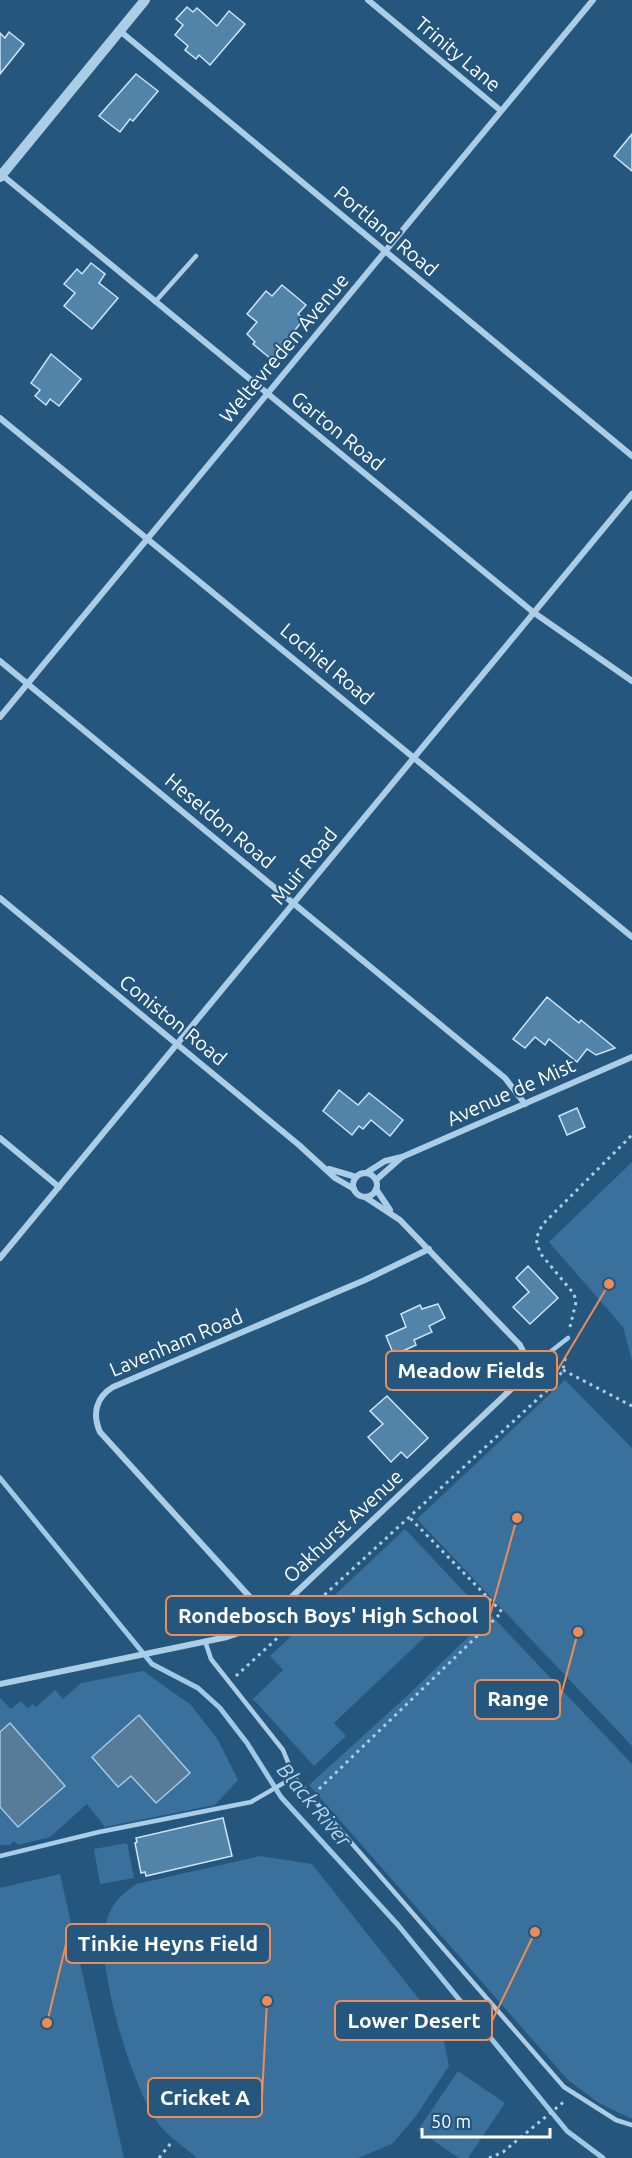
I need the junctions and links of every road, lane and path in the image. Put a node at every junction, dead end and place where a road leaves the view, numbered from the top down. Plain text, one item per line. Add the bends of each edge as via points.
1 (144, 0) edge
2 (368, 0) edge
3 (593, 0) edge
4 (120, 31) junction
5 (500, 110) junction
6 (1, 176) edge
7 (385, 252) junction
8 (196, 256) dead end
9 (155, 302) junction
10 (267, 394) junction
11 (0, 418) edge
12 (632, 456) edge
13 (632, 494) edge
14 (149, 537) junction
15 (533, 612) junction
16 (0, 661) edge
17 (632, 681) edge
18 (28, 684) junction
19 (0, 717) edge
20 (414, 757) junction
21 (0, 898) edge
22 (295, 904) junction
23 (632, 937) edge
24 (176, 1044) junction
25 (632, 1057) edge
26 (525, 1104) junction
27 (0, 1138) edge
28 (402, 1157) junction
29 (326, 1167) junction
30 (366, 1173) junction
31 (356, 1177) junction
32 (376, 1180) junction
33 (59, 1187) junction
34 (376, 1189) junction
35 (354, 1190) junction
36 (365, 1197) junction
37 (392, 1213) junction
38 (429, 1249) junction
39 (0, 1258) edge
40 (568, 1338) dead end
41 (528, 1361) junction
42 (563, 1370) dead end
43 (632, 1406) edge
44 (409, 1517) dead end
45 (268, 1617) junction
46 (205, 1641) junction
47 (0, 1683) edge
48 (294, 1777) junction
49 (311, 1797) junction
50 (0, 1856) edge
51 (560, 2106) dead end
52 (632, 2125) edge
53 (171, 2143) dead end
54 (159, 2158) edge
55 (489, 2158) edge

1 - 4 street
2 - 5 street, Trinity Lane
3 - 5 street, Weltevreden Avenue
4 - 6 street
4 - 7 street, Portland Road
5 - 7 street, Weltevreden Avenue
6 - 9 street, Garton Road
7 - 10 street, Weltevreden Avenue
7 - 12 street, Portland Road
8 - 9 lane
9 - 10 street, Garton Road
10 - 14 street, Weltevreden Avenue
10 - 15 street, Garton Road
11 - 14 street, Lochiel Road
13 - 15 street, Muir Road
14 - 18 street, Weltevreden Avenue
14 - 20 street, Lochiel Road
15 - 17 street, Garton Road
15 - 20 street, Muir Road
16 - 18 street, Heseldon Road
18 - 19 street, Weltevreden Avenue
18 - 22 street, Heseldon Road
20 - 22 street, Muir Road
20 - 23 street, Lochiel Road
21 - 24 street, Coniston Road
22 - 24 street, Muir Road
22 - 26 street, Heseldon Road via 505,1078
24 - 29 street, Coniston Road
24 - 33 street, Muir Road
25 - 26 street, Avenue de Mist
26 - 28 street, Avenue de Mist
27 - 33 street
28 - 30 street, Avenue de Mist via 385,1161
28 - 32 street, Avenue de Mist
29 - 31 street, Coniston Road
29 - 35 street, Coniston Road
30 - 31 street
30 - 32 street
31 - 35 street
32 - 34 street
33 - 39 street, Muir Road
34 - 36 street
34 - 37 street
35 - 36 street
36 - 37 street
37 - 38 street
38 - 41 street via 520,1345
38 - 45 street, Lavenham Road via 113,1387 99,1401 96,1411 100,1432
40 - 41 lane via 545,1356
41 - 45 street, Oakhurst Avenue via 521,1382
42 - 43 path
44 - 49 path via 502,1612
45 - 46 street, Oakhurst Avenue via 244,1631
46 - 47 street, Oakhurst Avenue
46 - 48 lane via 211,1659 228,1683 283,1750
48 - 49 lane
48 - 50 lane via 260,1797
49 - 52 lane via 564,2087 616,2120
51 - 55 path
53 - 54 path

